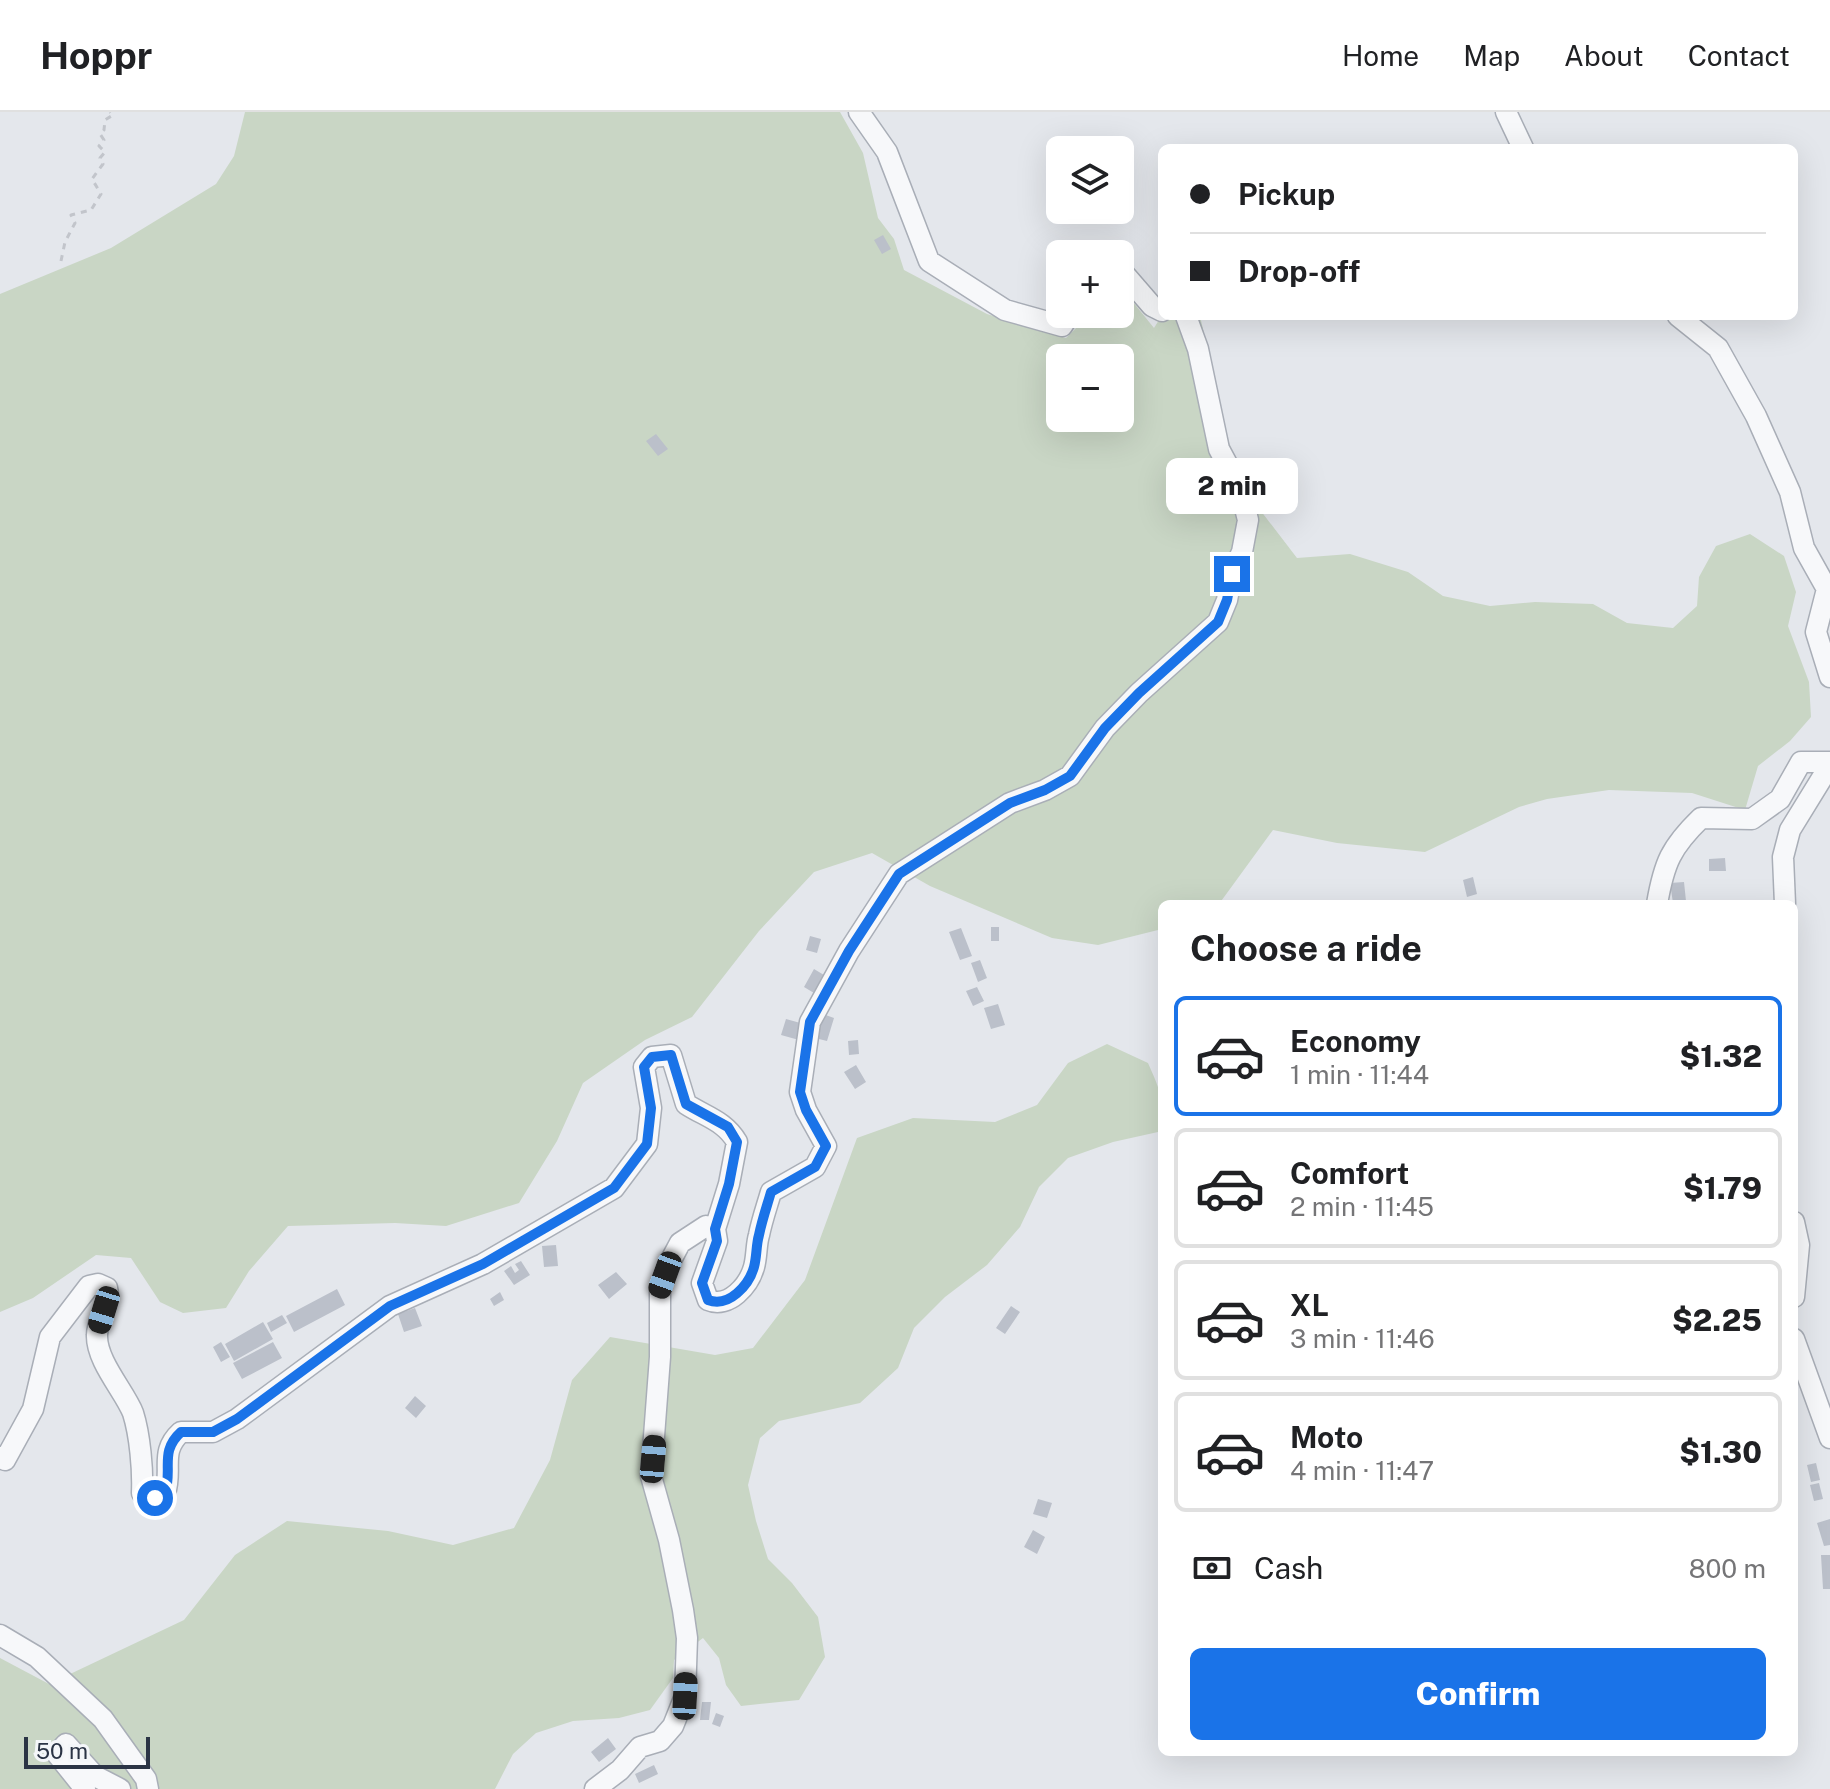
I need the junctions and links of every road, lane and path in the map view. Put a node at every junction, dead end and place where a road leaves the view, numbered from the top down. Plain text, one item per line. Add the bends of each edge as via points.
1 (110, 112) edge
2 (859, 112) edge
3 (1506, 112) edge
4 (1521, 144) edge
5 (61, 261) dead end
6 (1134, 285) edge
7 (1158, 309) edge
8 (1187, 320) edge
9 (1683, 320) edge
10 (1046, 322) edge
11 (1830, 677) edge
12 (1830, 764) edge
13 (1658, 900) edge
14 (1785, 900) edge
15 (715, 1229) junction
16 (1798, 1350) edge
17 (1830, 1438) edge
18 (0, 1457) edge
19 (0, 1635) edge
20 (85, 1789) edge
21 (120, 1789) edge
22 (148, 1789) edge
23 (595, 1789) edge

1 - 5 path via 100,134 103,164 92,179 101,194 91,210 71,215 75,223
2 - 10 street via 887,152 929,261 1005,310
3 - 4 street
6 - 7 street
8 - 15 street via 1219,449 1240,488 1248,520 1218,622 1113,719 1070,776 1010,803 899,874 810,1022 800,1092 826,1146 815,1167 771,1192 745,1286 715,1303 708,1300 702,1283 717,1241
9 - 11 street via 1718,348 1790,492 1804,548 1827,589 1816,632
12 - 13 street via 1801,762 1780,799 1752,819 1701,818 1668,857
12 - 14 street via 1790,830 1783,857
15 - 18 street via 737,1142 728,1127 686,1104 671,1055 652,1057 644,1067 651,1108 647,1144 614,1188 483,1264 390,1306 237,1419 213,1432 181,1432 170,1442 165,1493 155,1498 142,1493 133,1413 109,1374 97,1336 109,1296 98,1284 89,1286 50,1337 33,1409 5,1460
15 - 23 street via 706,1226 680,1243 660,1290 651,1476 683,1610 685,1696 673,1726 660,1741 640,1747
16 - 17 street
19 - 22 street via 37,1657 103,1719
20 - 21 street via 57,1754 66,1744 95,1776

